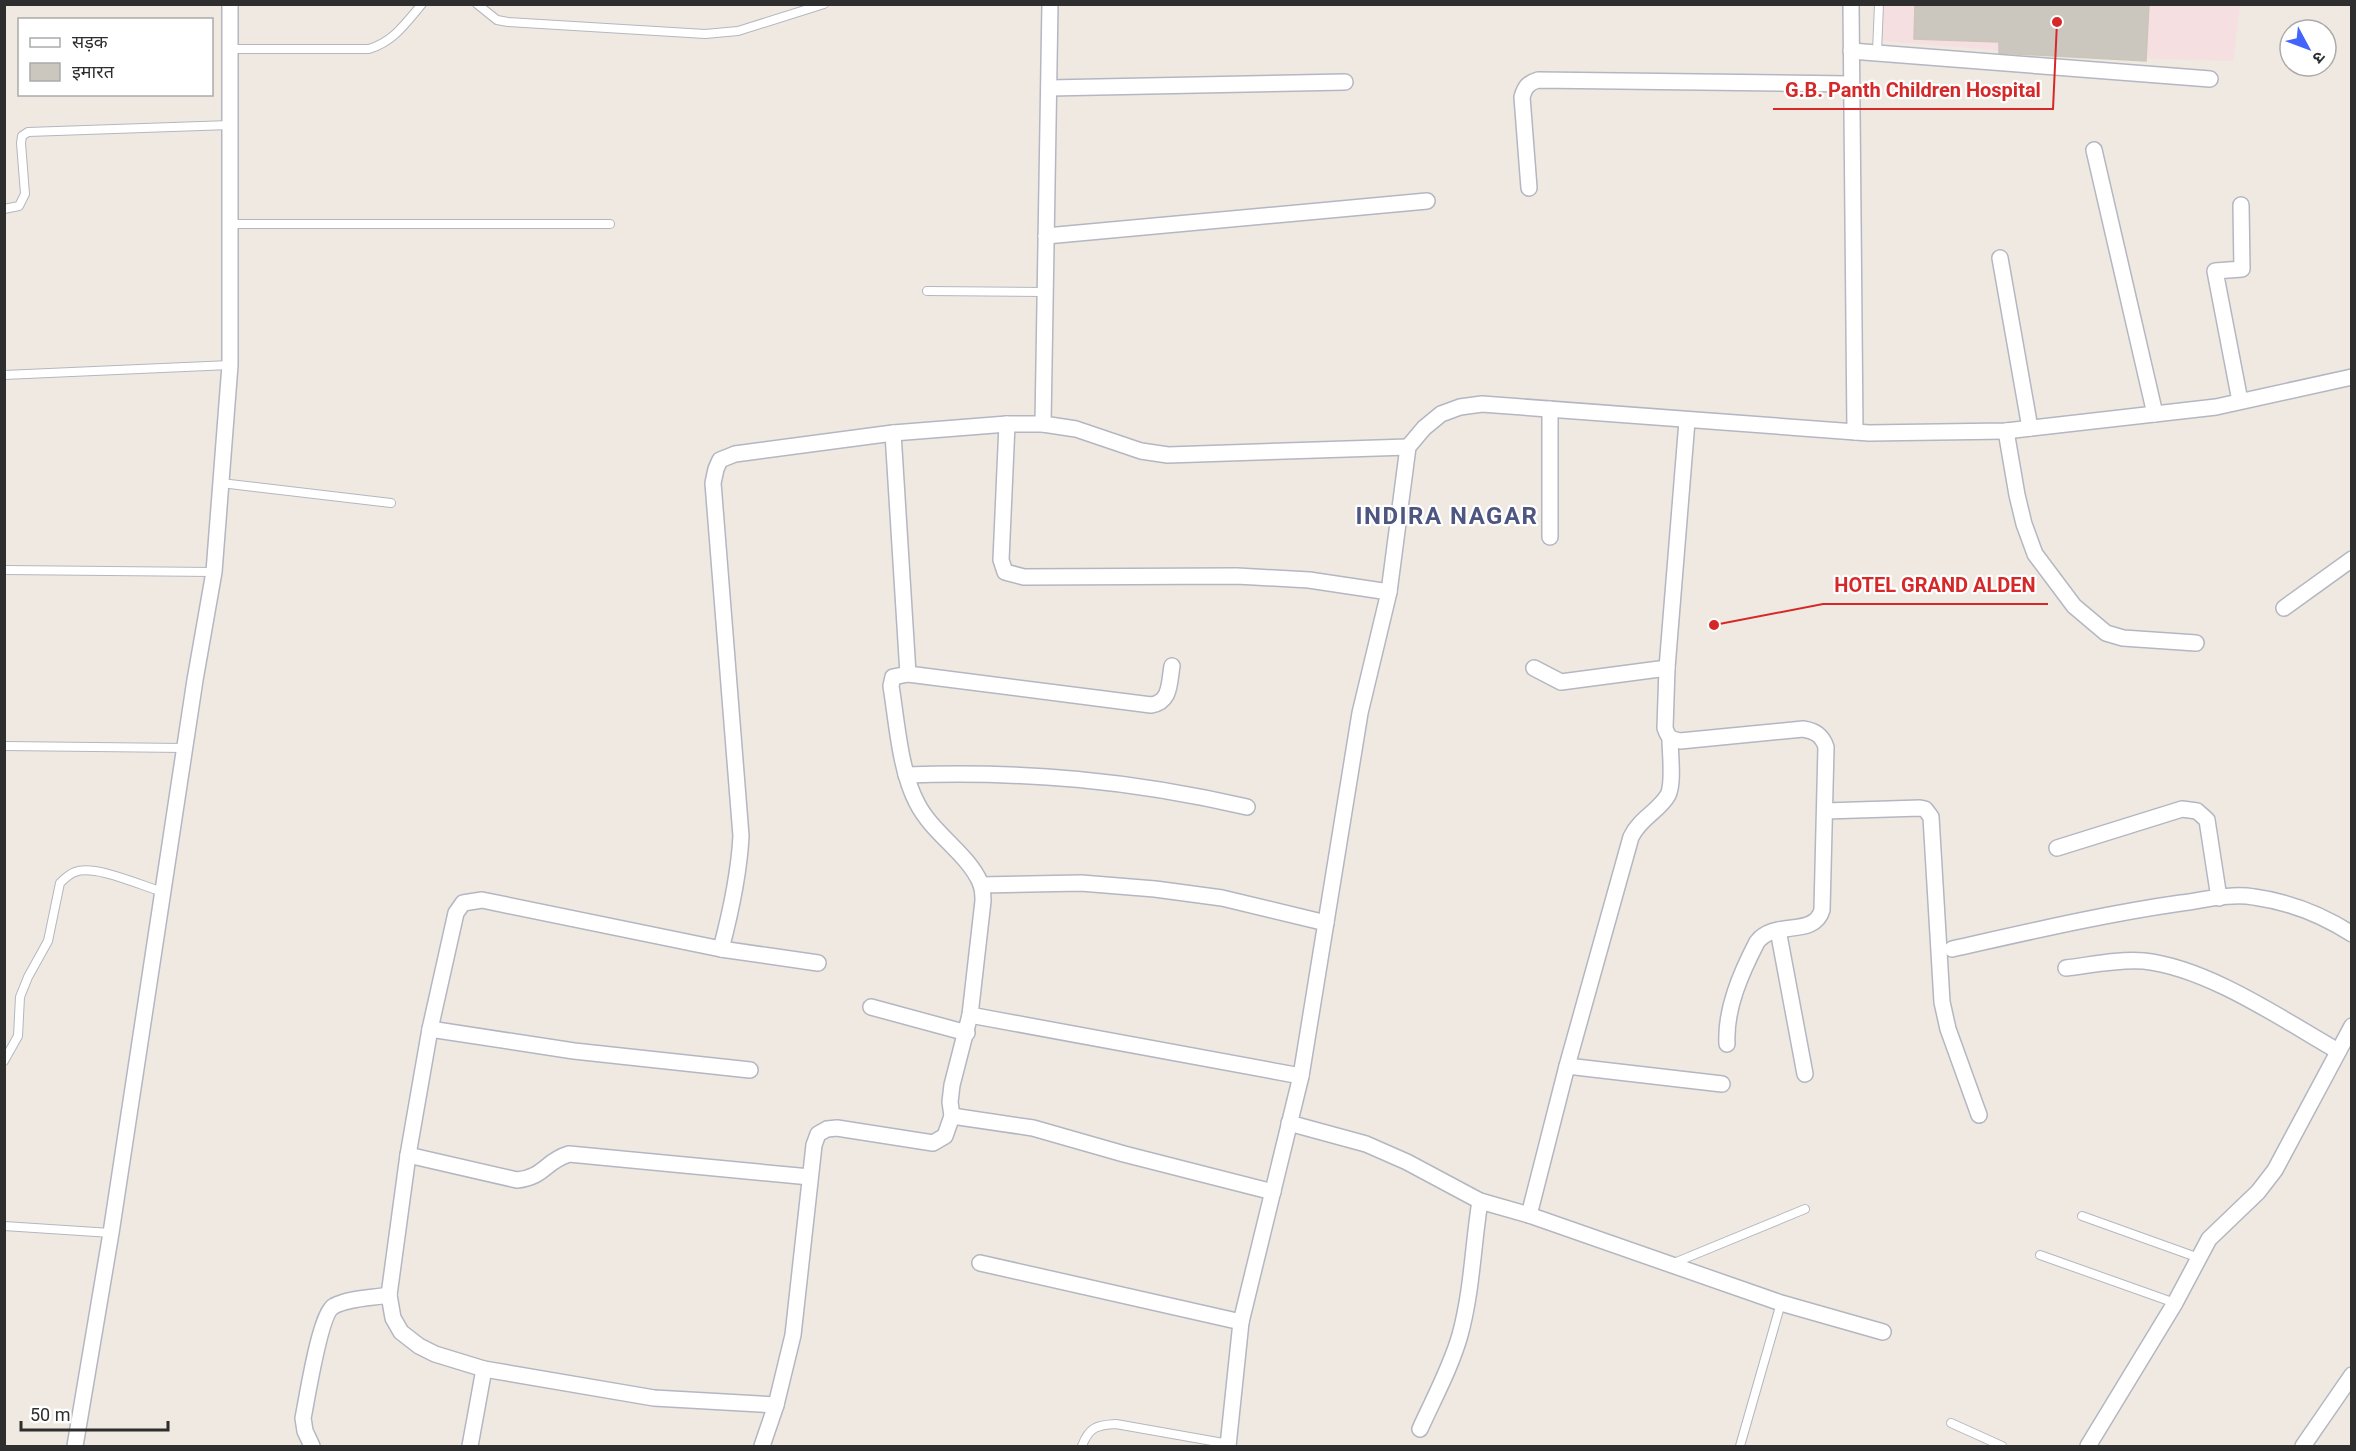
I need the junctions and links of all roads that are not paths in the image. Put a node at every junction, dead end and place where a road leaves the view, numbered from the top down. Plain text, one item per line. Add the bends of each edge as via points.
1 (230, 4) edge
2 (422, 4) edge
3 (477, 4) edge
4 (824, 4) edge
5 (1050, 4) edge
6 (1851, 4) edge
7 (1879, 4) edge
8 (230, 49) junction
9 (1851, 51) junction
10 (1877, 52) junction
11 (2210, 79) dead end
12 (1345, 82) dead end
13 (1850, 84) junction
14 (1049, 88) junction
15 (230, 125) junction
16 (2094, 150) dead end
17 (1529, 188) dead end
18 (1427, 201) dead end
19 (2241, 205) dead end
20 (4, 209) edge
21 (230, 224) junction
22 (610, 224) dead end
23 (1046, 236) junction
24 (2000, 258) dead end
25 (927, 291) dead end
26 (1045, 292) junction
27 (230, 364) junction
28 (4, 375) edge
29 (2352, 377) edge
30 (2240, 402) junction
31 (1550, 409) junction
32 (2156, 414) junction
33 (1687, 421) junction
34 (1007, 424) junction
35 (1043, 424) junction
36 (2030, 428) junction
37 (2006, 431) junction
38 (1855, 432) junction
39 (893, 433) junction
40 (1408, 447) junction
41 (221, 483) junction
42 (391, 502) dead end
43 (1550, 537) dead end
44 (2352, 559) edge
45 (4, 570) edge
46 (214, 572) junction
47 (1389, 591) junction
48 (2284, 608) dead end
49 (2196, 643) dead end
50 (1172, 666) dead end
51 (1533, 668) dead end
52 (1667, 668) junction
53 (908, 674) junction
54 (1670, 739) junction
55 (4, 746) edge
56 (184, 748) junction
57 (906, 776) junction
58 (1247, 807) dead end
59 (1825, 810) junction
60 (2057, 848) dead end
61 (981, 885) junction
62 (163, 892) junction
63 (2219, 898) junction
64 (1326, 923) junction
65 (1778, 930) junction
66 (2352, 934) edge
67 (721, 949) junction
68 (1952, 949) dead end
69 (818, 963) dead end
70 (2066, 968) dead end
71 (871, 1007) dead end
72 (970, 1015) junction
73 (2352, 1026) edge
74 (430, 1029) junction
75 (967, 1033) junction
76 (1727, 1044) dead end
77 (2338, 1051) junction
78 (4, 1060) edge
79 (1567, 1066) junction
80 (750, 1070) dead end
81 (1805, 1074) dead end
82 (1302, 1076) junction
83 (1722, 1084) dead end
84 (1979, 1115) dead end
85 (952, 1116) junction
86 (1288, 1123) junction
87 (408, 1155) junction
88 (810, 1177) junction
89 (1273, 1192) junction
90 (1480, 1201) junction
91 (1805, 1209) dead end
92 (1528, 1215) junction
93 (2082, 1216) dead end
94 (4, 1226) edge
95 (111, 1233) junction
96 (2040, 1255) dead end
97 (2199, 1258) junction
98 (980, 1263) dead end
99 (1670, 1264) junction
100 (389, 1295) junction
101 (1781, 1303) junction
102 (2175, 1304) junction
103 (1241, 1322) junction
104 (1883, 1332) dead end
105 (484, 1369) junction
106 (2352, 1375) edge
107 (777, 1405) junction
108 (1951, 1423) dead end
109 (1420, 1429) dead end
110 (1229, 1445) edge
111 (75, 1446) edge
112 (312, 1446) edge
113 (470, 1446) edge
114 (762, 1446) edge
115 (1082, 1446) edge
116 (1740, 1446) edge
117 (2002, 1446) edge
118 (2088, 1446) edge
119 (2303, 1446) edge

1 - 8 street
2 - 8 lane via 395,36 369,49
3 - 4 lane via 496,20 508,22 705,34 738,31
5 - 14 street
6 - 9 street
7 - 10 lane
8 - 15 street
9 - 10 street
9 - 13 street
10 - 11 street
12 - 14 street
13 - 17 street via 1530,82 1522,97
13 - 38 street
14 - 23 street
15 - 20 lane via 28,132 21,143 23,202
15 - 21 street
16 - 32 street
18 - 23 street
19 - 30 street via 2242,269 2215,271
21 - 22 lane
21 - 27 street
23 - 26 street
24 - 36 street
25 - 26 lane
26 - 35 street
27 - 28 lane
27 - 41 street
29 - 30 street
30 - 32 street
31 - 33 street
31 - 40 street via 1482,404 1460,407 1441,414
31 - 43 street
32 - 36 street
33 - 38 street
33 - 52 street
34 - 35 street
34 - 39 street
34 - 47 street via 1001,560 1005,572 1024,577 1237,576 1309,580
35 - 40 street via 1076,429 1141,451 1168,455
36 - 37 street
37 - 38 street
37 - 49 street via 2024,525 2035,555 2074,606 2106,633
39 - 53 street
39 - 67 street via 735,454 720,460 716,469 713,483 741,836 734,896
40 - 47 street
41 - 42 lane
41 - 46 street
44 - 48 street
45 - 46 lane
46 - 56 street
47 - 64 street via 1360,713
50 - 53 street via 1166,698 1161,704 1151,705
51 - 52 street via 1561,682
52 - 54 street via 1665,728
53 - 57 street via 891,681
54 - 59 street via 1811,730 1824,739 1826,747
54 - 79 street via 1670,792 1631,837
55 - 56 lane
56 - 62 street
57 - 58 street via 1003,774 1103,780
57 - 61 street via 930,822
59 - 65 street via 1821,916 1804,927
59 - 84 street via 1920,808 1929,813 1942,1002
60 - 63 street via 2181,809 2198,811 2207,820
61 - 64 street via 1081,883 1155,889 1222,898
61 - 72 street via 983,901
62 - 78 lane via 100,872 76,871 60,883 48,941 20,997 18,1036
62 - 95 street
63 - 66 street via 2252,896 2298,906
63 - 68 street via 2126,911
64 - 82 street
65 - 76 street via 1762,935 1753,950 1728,1017
65 - 81 street
67 - 69 street
67 - 74 street via 482,900 463,903 456,913
70 - 77 street via 2144,961 2187,971 2235,993
71 - 75 street
72 - 75 street
72 - 82 street
73 - 77 street
74 - 80 street via 574,1051
74 - 87 street
75 - 85 street via 952,1085
77 - 97 street via 2275,1170 2209,1239
79 - 83 street
79 - 92 street
82 - 86 street
85 - 88 street via 945,1136 933,1143 827,1129 818,1134
85 - 89 street via 1033,1128
86 - 89 street
86 - 90 street via 1366,1144
87 - 88 street via 516,1180 531,1179 568,1154
87 - 100 street
88 - 107 street via 793,1335
89 - 103 street
90 - 92 street
90 - 109 street via 1460,1335
91 - 99 lane
92 - 99 street
93 - 97 lane
94 - 95 lane
95 - 111 street
96 - 102 lane
97 - 102 street
98 - 103 street
99 - 101 street
100 - 105 street via 393,1318 401,1332 435,1354
100 - 112 street via 331,1307 326,1315 303,1418
101 - 104 street
101 - 116 lane
102 - 118 street
103 - 110 street
105 - 107 street via 654,1398
105 - 113 street
106 - 119 street
107 - 114 street
108 - 117 lane
110 - 115 lane via 1100,1425 1089,1431

